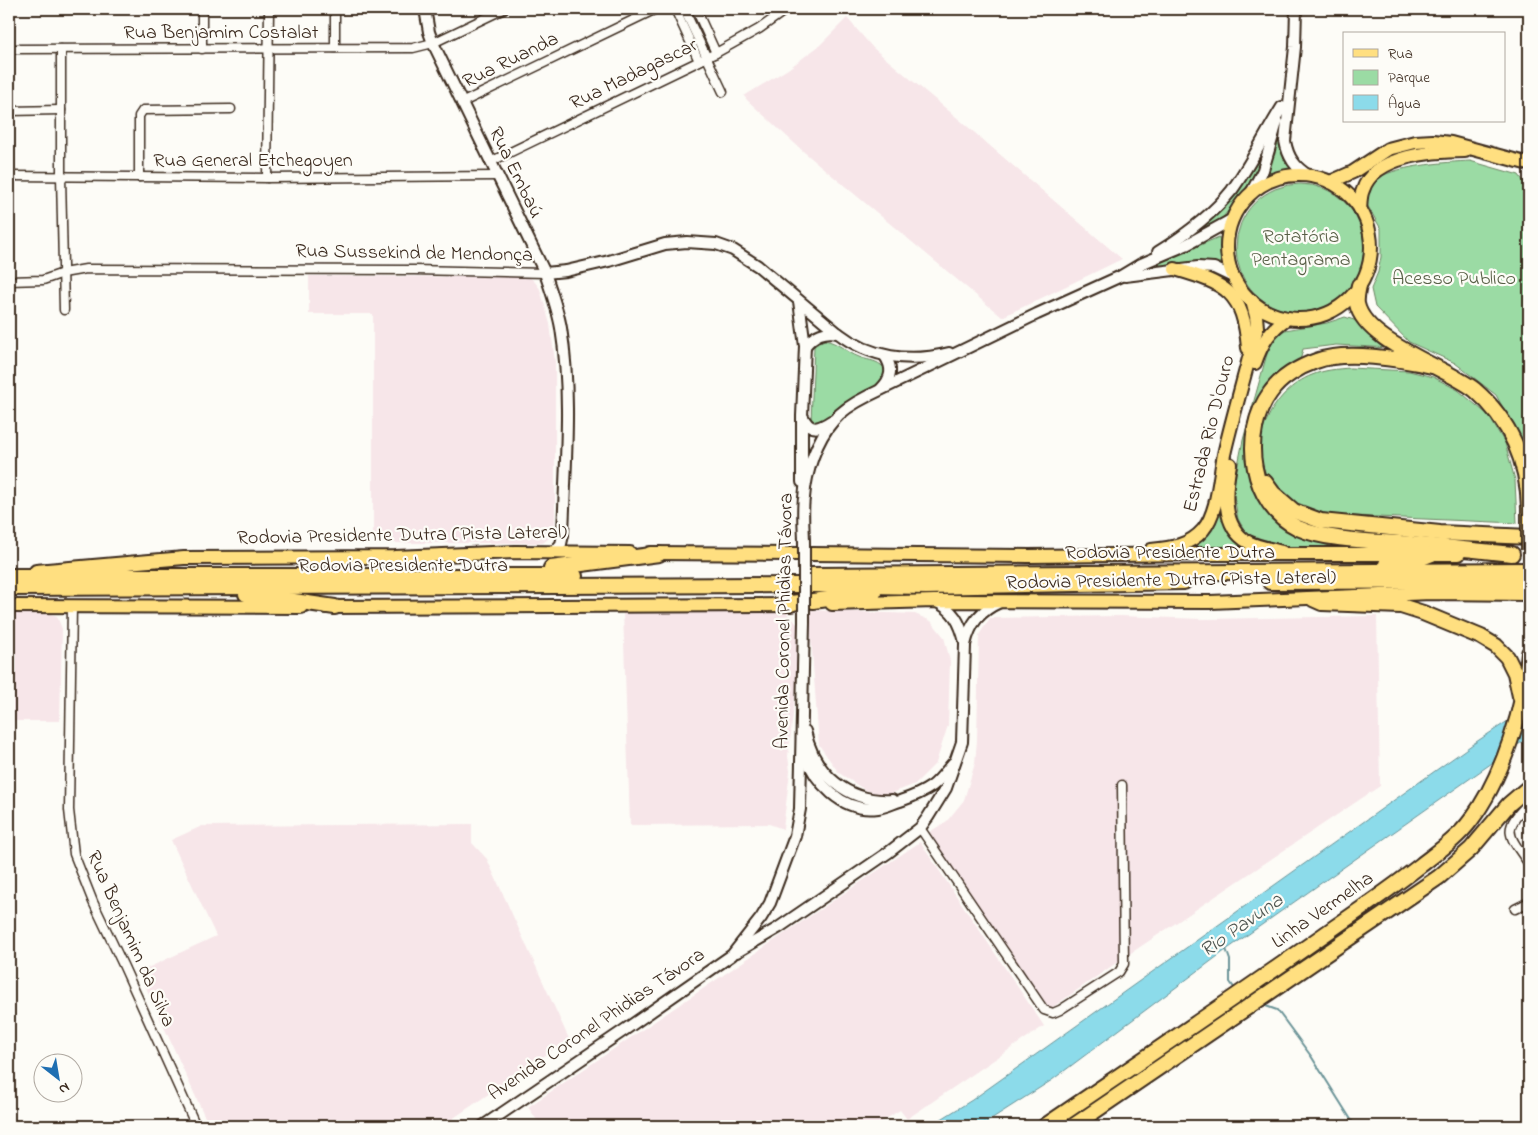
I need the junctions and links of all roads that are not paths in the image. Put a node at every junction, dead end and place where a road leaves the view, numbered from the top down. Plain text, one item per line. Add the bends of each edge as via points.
1 (202, 9) edge
2 (269, 9) edge
3 (335, 9) edge
4 (425, 9) edge
5 (504, 9) edge
6 (656, 9) edge
7 (675, 9) edge
8 (684, 9) edge
9 (696, 9) edge
10 (787, 9) edge
11 (1296, 9) edge
12 (432, 43) junction
13 (335, 48) junction
14 (9, 49) edge
15 (202, 49) junction
16 (269, 49) junction
17 (61, 50) junction
18 (716, 53) junction
19 (703, 59) junction
20 (1292, 76) junction
21 (723, 92) dead end
22 (461, 103) junction
23 (1282, 107) junction
24 (231, 109) dead end
25 (9, 110) edge
26 (61, 110) junction
27 (1477, 151) junction
28 (490, 162) junction
29 (1529, 164) edge
30 (9, 176) edge
31 (61, 176) junction
32 (497, 176) junction
33 (1309, 176) junction
34 (139, 177) junction
35 (267, 178) junction
36 (1330, 182) junction
37 (1251, 193) junction
38 (1360, 209) junction
39 (1233, 219) junction
40 (1141, 264) junction
41 (1175, 269) junction
42 (63, 273) junction
43 (545, 273) junction
44 (1122, 276) junction
45 (1233, 277) junction
46 (9, 281) edge
47 (1360, 285) junction
48 (799, 300) junction
49 (1252, 301) junction
50 (64, 310) dead end
51 (1288, 318) junction
52 (838, 333) junction
53 (805, 346) junction
54 (971, 346) junction
55 (885, 356) junction
56 (1249, 359) junction
57 (1432, 366) junction
58 (881, 390) junction
59 (802, 416) junction
60 (834, 419) junction
61 (1253, 456) junction
62 (804, 498) junction
63 (1529, 508) edge
64 (563, 536) junction
65 (1529, 537) edge
66 (1529, 550) edge
67 (804, 551) junction
68 (554, 552) junction
69 (580, 552) junction
70 (659, 554) junction
71 (1290, 554) junction
72 (1432, 554) junction
73 (1512, 554) junction
74 (1529, 554) edge
75 (1104, 555) junction
76 (1529, 570) edge
77 (1224, 572) junction
78 (505, 574) junction
79 (9, 575) edge
80 (805, 580) junction
81 (1529, 581) edge
82 (203, 587) junction
83 (926, 587) junction
84 (9, 588) edge
85 (1529, 594) edge
86 (1314, 599) junction
87 (934, 601) junction
88 (1001, 601) junction
89 (806, 603) junction
90 (782, 604) joint
91 (9, 606) edge
92 (72, 606) junction
93 (335, 607) junction
94 (966, 645) junction
95 (1529, 653) edge
96 (1521, 701) junction
97 (803, 715) junction
98 (802, 740) junction
99 (958, 756) junction
100 (1122, 785) dead end
101 (1529, 787) edge
102 (907, 799) junction
103 (1529, 803) edge
104 (920, 828) junction
105 (1438, 852) junction
106 (1529, 864) edge
107 (1529, 902) edge
108 (1515, 909) dead end
109 (1353, 935) junction
110 (732, 955) junction
111 (196, 1126) edge
112 (483, 1126) edge
113 (1045, 1126) edge
114 (1073, 1126) edge

1 - 15 street
2 - 16 street
3 - 13 street
4 - 12 street, Rua Embaú
5 - 12 street, Rua Benjamim Costalat
6 - 22 street, Rua Ruanda
7 - 19 street
8 - 19 street
9 - 18 street
10 - 18 street, Rua Madagascar
11 - 20 street
12 - 13 street, Rua Benjamim Costalat via 413,48
12 - 22 street, Rua Embaú
13 - 16 street, Rua Benjamim Costalat
14 - 17 street, Rua Benjamim Costalat
15 - 16 street, Rua Benjamim Costalat
15 - 17 street, Rua Benjamim Costalat
16 - 35 street
17 - 26 street
18 - 19 street, Rua Madagascar
19 - 21 street
19 - 28 street, Rua Madagascar
20 - 23 street
20 - 33 street via 1285,141 1287,152 1297,168
22 - 28 street, Rua Embaú
23 - 37 street via 1266,163
23 - 40 street via 1231,190 1181,238
24 - 34 street via 143,110 138,116
25 - 26 street
26 - 31 street
27 - 29 main road
27 - 36 main road via 1433,141 1400,145
27 - 38 main road via 1436,152 1385,166 1375,172 1363,188
28 - 32 street, Rua Embaú
30 - 31 street, Rua General Etchegoyen
31 - 34 street, Rua General Etchegoyen
31 - 42 street
32 - 35 street, Rua General Etchegoyen
32 - 43 street, Rua Embaú
33 - 36 main road
33 - 37 main road via 1284,177
34 - 35 street, Rua General Etchegoyen
36 - 38 main road
37 - 39 main road
38 - 47 main road via 1370,234 1370,247
39 - 40 street, Avenida Coronel Phidias Távora via 1186,245
39 - 45 main road via 1227,248
40 - 44 street, Avenida Coronel Phidias Távora
41 - 44 street, Avenida Coronel Phidias Távora
41 - 45 street, Avenida Coronel Phidias Távora via 1214,268
41 - 56 main road via 1215,282 1230,293 1245,323
42 - 43 street, Rua Sussekind de Mendonça via 86,269
42 - 46 street, Rua Sussekind de Mendonça via 43,280
42 - 50 street
43 - 48 street, Rua Sussekind de Mendonça via 608,261 665,244 716,244 733,250 758,266
43 - 64 street, Rua Embaú via 564,350
44 - 54 street, Avenida Coronel Phidias Távora
45 - 49 main road
47 - 51 main road via 1341,305 1329,312
47 - 57 highway via 1357,304 1367,322 1386,339
48 - 52 street, Rua Sussekind de Mendonça
48 - 53 street
49 - 51 main road via 1263,309
49 - 56 main road, Estrada Rio D'Ouro via 1257,327
51 - 71 main road, Estrada Rio D'Ouro via 1275,327 1259,351 1236,438 1226,496 1229,518 1242,538
52 - 53 street via 824,332
52 - 55 street, Rua Sussekind de Mendonça via 864,350
53 - 59 street
54 - 55 street, Rua Sussekind de Mendonça via 936,356
54 - 58 street, Avenida Coronel Phidias Távora
55 - 58 street via 891,371
56 - 75 main road, Estrada Rio D'Ouro via 1225,450 1214,508 1206,527 1193,539 1177,546
57 - 61 highway via 1337,357 1316,360 1304,366 1280,382 1265,400 1255,427
57 - 63 highway via 1470,387 1489,403 1502,420 1523,463
58 - 60 street, Avenida Coronel Phidias Távora
59 - 60 street via 807,425 816,428
59 - 62 street
60 - 62 street, Avenida Coronel Phidias Távora via 815,454
61 - 65 highway via 1273,493 1294,511 1311,518 1440,533
61 - 73 highway via 1259,483 1269,504 1298,528 1348,539
62 - 67 street, Avenida Coronel Phidias Távora
63 - 66 highway, bridge
64 - 68 street, Rua Embaú
64 - 69 street via 571,547
67 - 70 main road, Rodovia Presidente Dutra (Pista Lateral)
67 - 75 main road, Rodovia Presidente Dutra (Pista Lateral)
67 - 97 street, Avenida Coronel Phidias Távora, bridge
68 - 69 main road, Rodovia Presidente Dutra (Pista Lateral)
68 - 79 main road, Rodovia Presidente Dutra (Pista Lateral) via 184,558
69 - 70 main road, Rodovia Presidente Dutra (Pista Lateral)
70 - 78 highway
71 - 72 main road, Rodovia Presidente Dutra (Pista Lateral)
71 - 75 main road, Rodovia Presidente Dutra (Pista Lateral)
72 - 73 main road, Rodovia Presidente Dutra (Pista Lateral)
72 - 77 highway via 1410,561 1367,566 1258,568
73 - 74 main road, Rodovia Presidente Dutra (Pista Lateral)
76 - 77 highway, Rodovia Presidente Dutra
77 - 80 highway, Rodovia Presidente Dutra
78 - 79 highway, Rodovia Presidente Dutra
78 - 80 highway, Rodovia Presidente Dutra
80 - 82 highway, Rodovia Presidente Dutra
80 - 83 highway, Rodovia Presidente Dutra
81 - 83 highway, Rodovia Presidente Dutra via 1223,581
82 - 84 highway, Rodovia Presidente Dutra
82 - 93 highway
83 - 89 highway
85 - 86 main road, Rodovia Presidente Dutra (Pista Lateral) via 1431,593
86 - 88 main road, Rodovia Presidente Dutra (Pista Lateral)
86 - 96 highway via 1322,603 1392,605 1423,613 1481,636 1496,646 1511,664
87 - 88 main road, Rodovia Presidente Dutra (Pista Lateral)
87 - 89 main road, Rodovia Presidente Dutra (Pista Lateral)
87 - 94 street, Avenida Coronel Phidias Távora via 956,616
88 - 94 street, Avenida Coronel Phidias Távora via 977,616
89 - 90 highway
90 - 93 main road
91 - 92 main road
92 - 93 main road
92 - 111 street, Rua Benjamim da Silva via 69,810 74,854
94 - 99 street, Avenida Coronel Phidias Távora via 963,729
95 - 96 highway, Linha Vermelha
96 - 105 highway, Linha Vermelha via 1488,794 1470,821
97 - 98 street, Avenida Coronel Phidias Távora
97 - 102 street via 808,744 814,757 839,787 869,799
98 - 102 street via 812,771 827,790 840,799 854,806 872,808
98 - 110 street, Avenida Coronel Phidias Távora via 800,809 794,836 770,903
99 - 102 street via 933,785
99 - 104 street, Avenida Coronel Phidias Távora via 943,795
100 - 104 street via 1124,964 1119,972 1053,1013 1044,1010
101 - 109 highway via 1471,849 1438,877
103 - 106 street via 1511,824 1511,835
104 - 110 street, Avenida Coronel Phidias Távora via 826,896
105 - 109 highway
105 - 113 highway, Linha Vermelha via 1233,999
107 - 108 street
109 - 114 highway, Linha Vermelha
110 - 112 street, Avenida Coronel Phidias Távora

